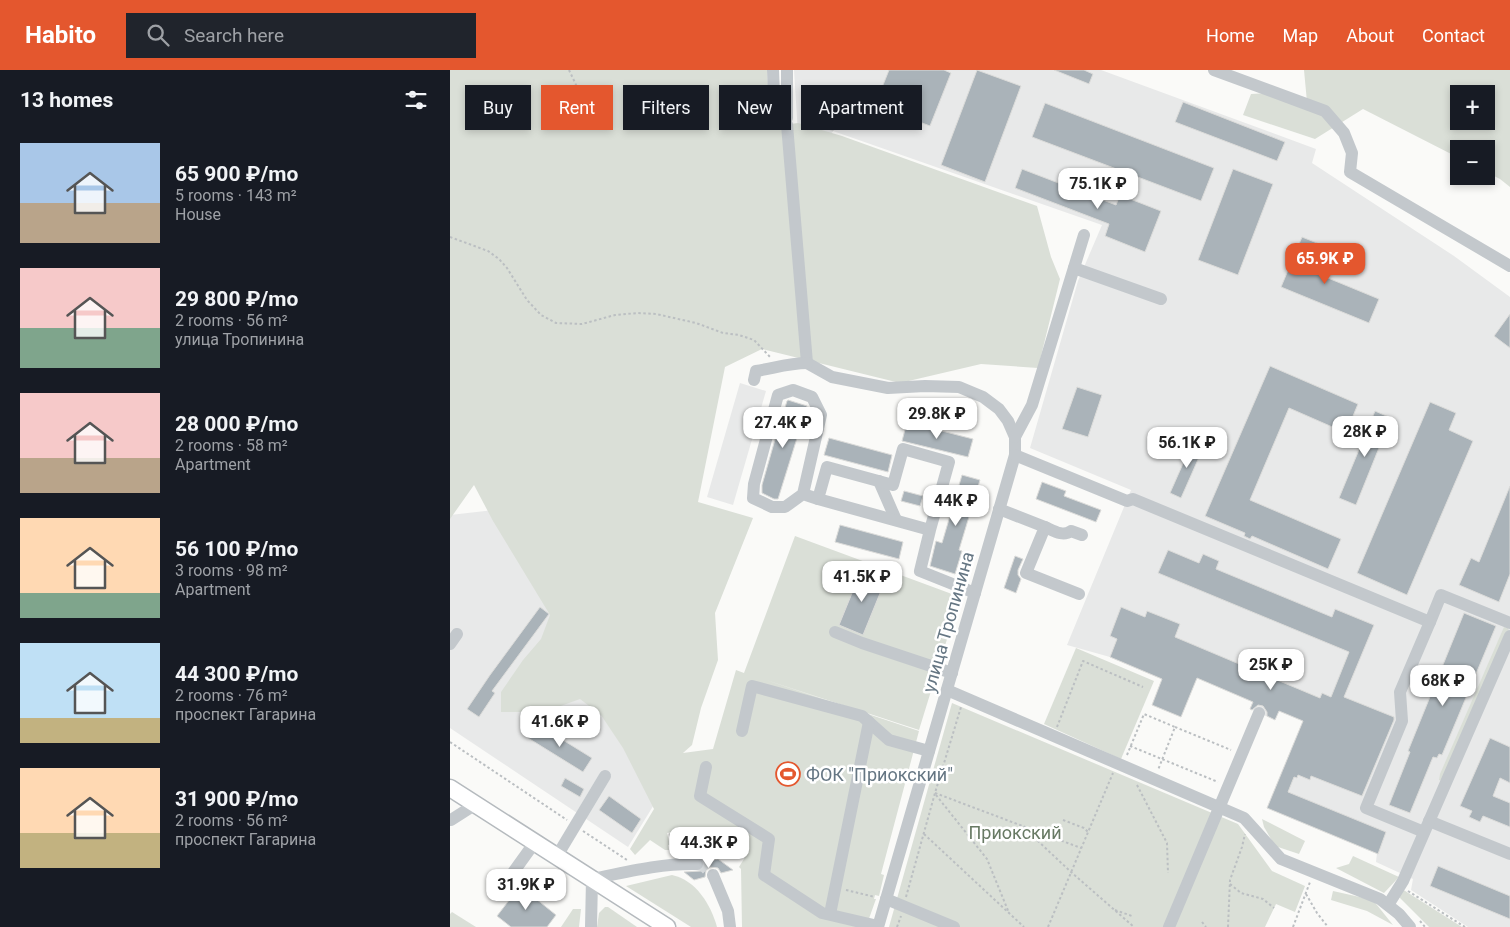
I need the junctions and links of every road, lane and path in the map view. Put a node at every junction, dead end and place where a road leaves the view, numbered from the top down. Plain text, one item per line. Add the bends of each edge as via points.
1 (569, 70) edge
2 (773, 70) edge
3 (787, 70) edge
4 (1214, 70) edge
5 (576, 85) edge
6 (774, 85) edge
7 (787, 85) edge
8 (787, 130) edge
9 (1084, 235) dead end
10 (450, 236) edge
11 (1510, 266) edge
12 (1074, 268) junction
13 (1162, 299) dead end
14 (807, 363) junction
15 (780, 367) junction
16 (754, 380) dead end
17 (1015, 437) junction
18 (1015, 455) junction
19 (879, 481) junction
20 (802, 494) junction
21 (818, 498) junction
22 (1000, 509) junction
23 (896, 520) junction
24 (1045, 527) junction
25 (930, 530) junction
26 (1082, 535) dead end
27 (975, 593) junction
28 (1078, 594) dead end
29 (1430, 622) junction
30 (1510, 623) edge
31 (836, 632) dead end
32 (1510, 636) edge
33 (952, 673) junction
34 (1143, 687) dead end
35 (947, 690) junction
36 (964, 697) junction
37 (1259, 713) dead end
38 (869, 722) junction
39 (1176, 727) junction
40 (742, 731) dead end
41 (1053, 736) junction
42 (450, 742) edge
43 (1130, 746) junction
44 (929, 751) junction
45 (1242, 754) junction
46 (1162, 759) junction
47 (1123, 766) junction
48 (706, 767) dead end
49 (605, 776) dead end
50 (1154, 779) junction
51 (1228, 786) junction
52 (450, 788) edge
53 (934, 793) junction
54 (476, 804) junction
55 (1219, 808) junction
56 (450, 820) edge
57 (1063, 820) dead end
58 (1247, 821) junction
59 (1021, 825) junction
60 (576, 826) junction
61 (1426, 827) junction
62 (1088, 832) junction
63 (924, 834) junction
64 (535, 842) junction
65 (1081, 848) junction
66 (1510, 854) edge
67 (557, 856) junction
68 (697, 864) tunnel mouth
69 (640, 869) junction
70 (1071, 872) junction
71 (1168, 873) dead end
72 (1314, 873) junction
73 (714, 875) tunnel mouth
74 (592, 879) junction
75 (1230, 884) junction
76 (1400, 886) junction
77 (835, 888) junction
78 (1306, 894) junction
79 (497, 896) dead end
80 (882, 898) junction
81 (1388, 905) junction
82 (903, 907) junction
83 (1274, 908) dead end
84 (1113, 909) junction
85 (1009, 913) junction
86 (830, 914) junction
87 (1132, 914) dead end
88 (1202, 922) dead end
89 (878, 926) edge
90 (591, 927) edge
91 (667, 927) edge
92 (730, 927) edge
93 (898, 927) edge
94 (954, 927) edge
95 (1024, 927) edge
96 (1048, 927) edge
97 (1134, 927) edge
98 (1169, 927) edge
99 (1206, 927) edge
100 (1228, 927) edge
101 (1293, 927) edge
102 (1328, 927) edge
103 (1410, 927) edge
104 (1465, 927) edge

1 - 5 path
2 - 6 street
3 - 7 street
4 - 11 street via 1325,111 1344,133 1352,153 1350,172
8 - 14 street
9 - 12 street
10 - 15 path via 488,251 499,259 541,315 556,323 582,324 615,315 656,314 754,340
12 - 13 street
12 - 17 street via 1032,405
14 - 15 street
14 - 17 street, улица Тропинина via 832,377 888,388 959,387 983,396 998,409
15 - 16 street via 756,372
17 - 18 street, улица Тропинина
18 - 22 street, улица Тропинина
18 - 29 street
19 - 21 street via 827,467
19 - 23 street
19 - 25 street via 893,485 904,450 949,462
20 - 20 street via 821,415 812,398 793,390 778,395 753,498 772,506 785,507
20 - 21 street
21 - 23 street
22 - 24 street
22 - 27 street, улица Тропинина
23 - 25 street
24 - 26 street via 1063,534 1071,531
24 - 28 street via 1026,573
25 - 27 street via 920,571
27 - 33 street, улица Тропинина
29 - 30 street via 1441,595
29 - 61 street via 1400,692 1402,722 1366,808
31 - 33 street
32 - 61 street
33 - 35 street, улица Тропинина
34 - 41 path via 1083,661
35 - 36 street
35 - 44 street, улица Тропинина
36 - 41 street
36 - 53 path
37 - 45 street
38 - 40 street via 862,716 752,686
38 - 44 street via 889,740
38 - 77 street
39 - 43 path via 1144,714
39 - 45 path
39 - 46 path
41 - 47 street
42 - 60 path
43 - 46 path
43 - 47 path
44 - 80 street, улица Тропинина
45 - 51 street
46 - 50 path
46 - 51 path
47 - 50 street
47 - 62 path
47 - 71 path via 1167,843
48 - 86 street via 700,796 769,839 764,875 822,913
49 - 60 street
50 - 55 street
51 - 55 street
52 - 54 main road
53 - 59 path
53 - 63 path
53 - 85 path via 987,859
54 - 56 street
54 - 64 main road
55 - 58 street
55 - 98 street
57 - 62 path
58 - 72 street via 1281,859
58 - 75 path
59 - 65 path
59 - 70 path
60 - 67 street
60 - 69 path
61 - 66 street
61 - 76 street
62 - 65 path
63 - 82 path
63 - 85 path
64 - 67 main road
64 - 79 street
65 - 70 path
67 - 74 main road
68 - 69 street
69 - 74 street
70 - 84 path
70 - 96 path
72 - 78 path
72 - 81 street
73 - 92 street via 728,911
74 - 90 street
74 - 91 main road
75 - 83 path via 1241,893 1263,899
75 - 100 path
76 - 81 street
76 - 104 path
77 - 80 path
77 - 86 street
78 - 101 path
78 - 102 path
80 - 82 street
80 - 89 street, улица Тропинина
81 - 103 street
82 - 93 path
82 - 94 street
84 - 87 path
84 - 97 path
85 - 95 path
86 - 89 street
88 - 99 path

